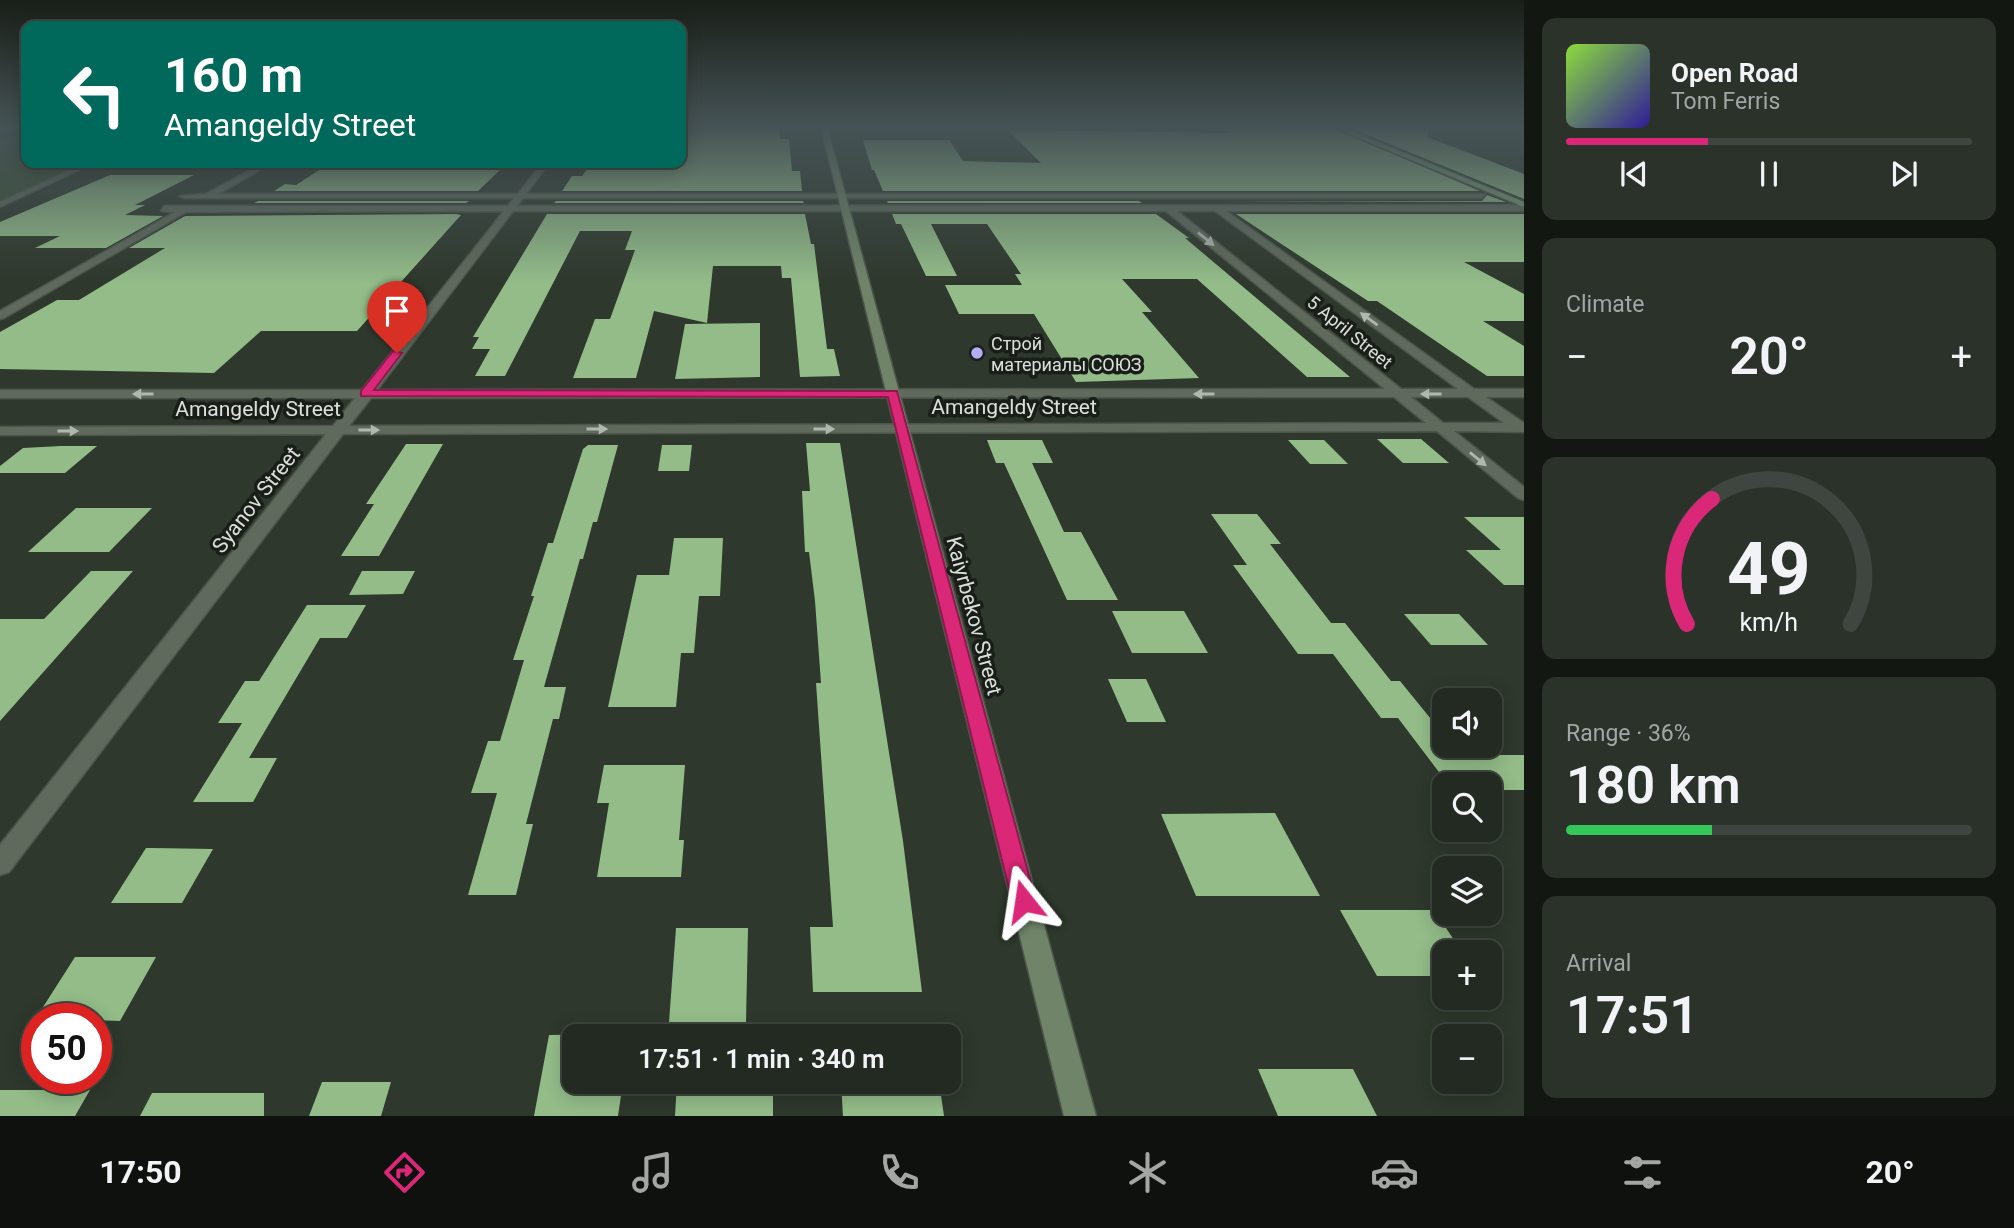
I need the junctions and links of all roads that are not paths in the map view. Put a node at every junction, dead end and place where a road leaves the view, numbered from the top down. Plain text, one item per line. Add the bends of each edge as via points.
1 (56, 179) edge
2 (239, 179) edge
3 (533, 179) edge
4 (837, 179) edge
5 (1457, 179) edge
6 (1473, 179) edge
7 (208, 183) dead end
8 (184, 196) junction
9 (208, 196) junction
10 (1153, 196) junction
11 (1199, 196) junction
12 (1497, 196) junction
13 (1513, 196) junction
14 (1524, 196) edge
15 (514, 204) junction
16 (843, 204) junction
17 (0, 205) edge
18 (1524, 205) edge
19 (164, 209) junction
20 (1169, 209) junction
21 (1217, 209) junction
22 (184, 210) junction
23 (150, 226) junction
24 (0, 316) edge
25 (1472, 393) junction
26 (1524, 393) edge
27 (0, 394) edge
28 (365, 394) junction
29 (893, 394) junction
30 (1398, 394) junction
31 (1439, 427) junction
32 (1522, 428) edge
33 (902, 429) junction
34 (337, 430) junction
35 (0, 431) edge
36 (1524, 495) edge
37 (0, 864) edge
38 (1080, 1116) edge

1 - 17 street
2 - 9 street
3 - 15 street, Syanov Street
4 - 16 main road, Kaiyrbekov Street
5 - 12 main road
6 - 13 main road
7 - 8 street
8 - 9 street
8 - 19 street
9 - 15 street
9 - 22 street
10 - 11 street
10 - 16 street
10 - 20 street, 5 April Street
11 - 12 street
11 - 21 street, 5 April Street
12 - 13 street
12 - 18 main road
13 - 14 street
13 - 18 main road
15 - 16 street
15 - 16 street
15 - 22 street
15 - 28 street, Syanov Street
16 - 20 street
16 - 29 main road, Kaiyrbekov Street
18 - 21 street
19 - 22 street
19 - 23 street
20 - 21 street
20 -> 30 street, 5 April Street
25 -> 21 street, 5 April Street
22 - 23 street
23 - 24 street
25 - 26 street, Amangeldy Street
25 -> 30 street, Amangeldy Street
25 - 32 street, 5 April Street
28 -> 27 street, Amangeldy Street
28 - 29 street, Amangeldy Street
28 - 34 street, Syanov Street
30 -> 29 street, Amangeldy Street
29 - 33 main road, Kaiyrbekov Street
30 - 31 street, 5 April Street
31 - 32 street, Amangeldy Street
31 - 33 street, Amangeldy Street
31 -> 36 street, 5 April Street
34 -> 33 street, Amangeldy Street
33 - 38 main road, Kaiyrbekov Street
35 -> 34 street, Amangeldy Street
34 - 37 street, Syanov Street

